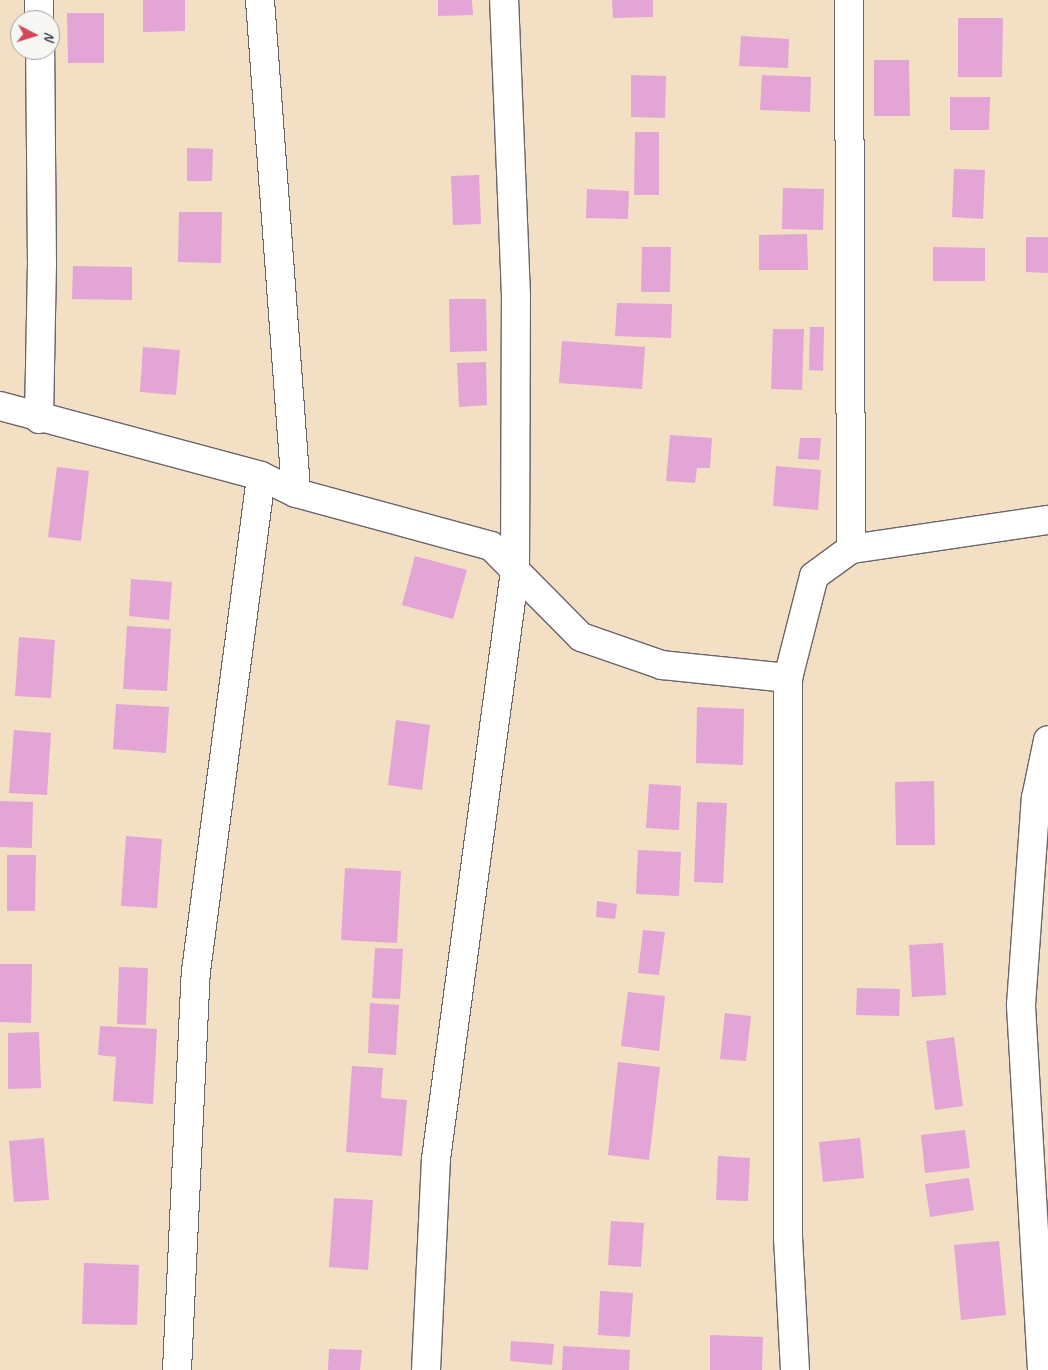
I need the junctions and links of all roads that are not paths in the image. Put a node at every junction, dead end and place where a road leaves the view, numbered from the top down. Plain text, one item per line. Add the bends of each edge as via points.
1 (260, 0) edge
2 (504, 0) edge
3 (849, 0) edge
4 (40, 60) edge
5 (0, 406) edge
6 (39, 419) junction
7 (261, 476) junction
8 (296, 493) junction
9 (1048, 520) edge
10 (851, 550) junction
11 (515, 571) junction
12 (788, 678) junction
13 (1048, 740) edge
14 (177, 1370) edge
15 (426, 1370) edge
16 (795, 1370) edge
17 (1042, 1370) edge

1 - 8 street
2 - 11 street via 516,296
3 - 10 street
4 - 6 street via 42,265
5 - 6 street
6 - 7 street
7 - 8 street
7 - 14 street via 196,971
8 - 11 street via 491,546
9 - 10 street
10 - 12 street via 814,576
11 - 12 street via 581,637 662,665
11 - 15 street via 436,1159
12 - 16 street via 788,1237
13 - 17 street via 1036,798 1021,1005

